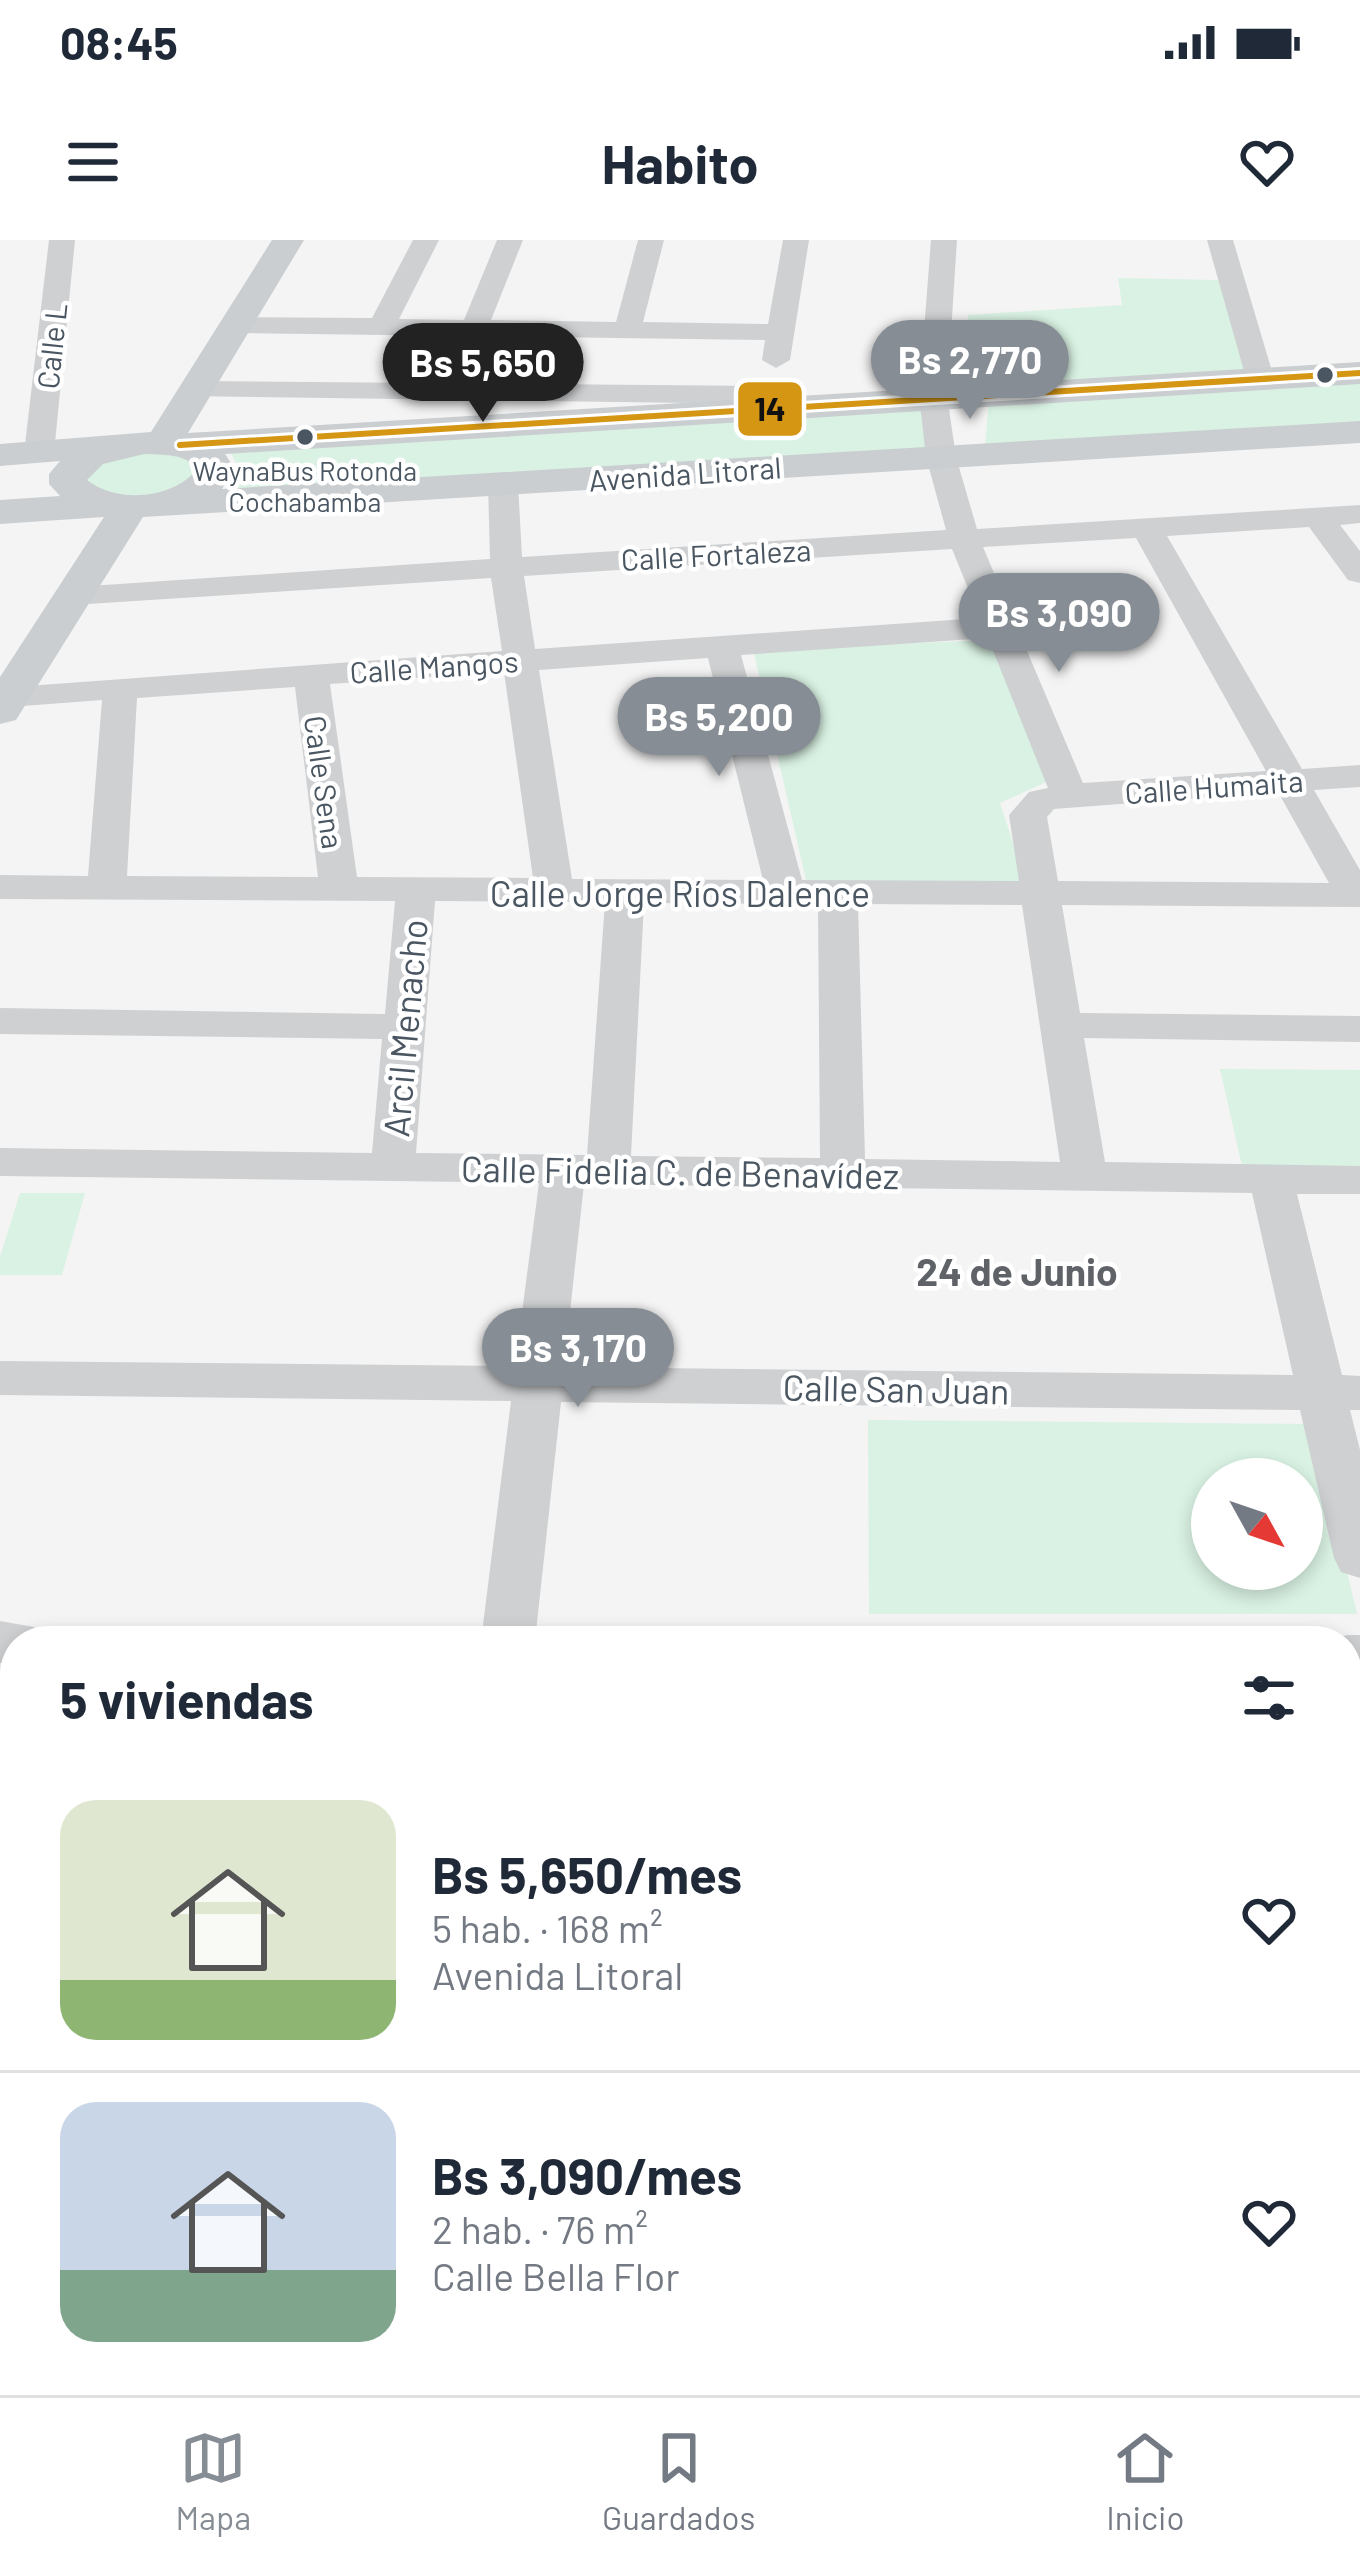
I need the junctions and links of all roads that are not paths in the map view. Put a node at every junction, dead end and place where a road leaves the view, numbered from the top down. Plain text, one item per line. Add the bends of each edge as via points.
1 (62, 240) edge
2 (288, 240) edge
3 (426, 240) edge
4 (510, 240) edge
5 (650, 240) edge
6 (796, 240) edge
7 (944, 240) edge
8 (1220, 240) edge
9 (236, 325) junction
10 (381, 328) junction
11 (473, 328) junction
12 (627, 330) junction
13 (781, 332) junction
14 (1360, 373) edge
15 (1260, 378) junction
16 (196, 390) junction
17 (933, 395) junction
18 (774, 401) junction
19 (1360, 432) edge
20 (171, 444) junction
21 (108, 448) junction
22 (39, 453) junction
23 (0, 455) edge
24 (941, 457) junction
25 (503, 484) junction
26 (131, 505) junction
27 (0, 512) edge
28 (1360, 514) edge
29 (1318, 517) junction
30 (1147, 527) junction
31 (964, 539) junction
32 (506, 567) junction
33 (1360, 573) edge
34 (72, 595) junction
35 (1002, 627) junction
36 (722, 646) junction
37 (520, 661) junction
38 (310, 675) junction
39 (120, 688) junction
40 (5, 704) edge
41 (1360, 776) edge
42 (1292, 781) junction
43 (1069, 795) junction
44 (0, 886) edge
45 (107, 887) junction
46 (339, 890) junction
47 (416, 890) junction
48 (555, 892) junction
49 (625, 892) junction
50 (838, 893) junction
51 (786, 894) junction
52 (1358, 895) edge
53 (1044, 896) junction
54 (0, 1021) edge
55 (1063, 1025) junction
56 (405, 1027) junction
57 (1360, 1029) edge
58 (0, 1162) edge
59 (393, 1167) junction
60 (585, 1169) junction
61 (843, 1173) junction
62 (1085, 1176) junction
63 (1271, 1178) junction
64 (1360, 1180) edge
65 (0, 1378) edge
66 (538, 1384) junction
67 (1341, 1393) edge
68 (1360, 1558) edge
69 (510, 1626) edge

1 - 22 street, Calle L
2 - 9 main road
3 - 10 street
4 - 11 street
5 - 12 street
6 - 13 street
7 - 17 street
8 - 15 street
9 - 10 street
9 - 16 main road
10 - 11 street
11 - 12 street
12 - 13 street
13 - 18 street
14 - 15 main road, Avenida Litoral
15 - 17 main road, Avenida Litoral
16 - 18 street
16 - 20 main road
17 - 18 main road, Avenida Litoral
17 - 24 street
18 - 20 main road, Avenida Litoral
19 - 24 main road, Avenida Litoral
20 - 21 main road, Avenida Litoral
20 - 26 main road via 206,454 214,477 196,492
21 - 22 main road
21 - 26 main road via 76,464 68,484 75,493
22 - 23 main road
24 - 25 main road, Avenida Litoral
24 - 31 street
25 - 26 main road, Avenida Litoral
25 - 32 street
26 - 27 main road, Avenida Litoral
26 - 34 main road
28 - 29 street, Calle Fortaleza
29 - 30 street, Calle Fortaleza
29 - 33 street
30 - 31 street, Calle Fortaleza
30 - 42 street
31 - 32 street, Calle Fortaleza
31 - 35 street
32 - 34 street, Calle Fortaleza
32 - 37 street
34 - 40 main road
35 - 36 street, Calle Mangos
35 - 43 street
36 - 37 street, Calle Mangos
36 - 51 street
37 - 38 street, Calle Mangos
37 - 48 street
38 - 39 street, Calle Mangos
38 - 46 street, Calle Sena
39 - 40 street, Calle Mangos
39 - 45 street
41 - 42 street, Calle Humaita
42 - 43 street, Calle Humaita
42 - 52 street
43 - 53 street via 1042,800 1028,815
44 - 45 street, Calle Jorge Ríos Dalence
45 - 46 street, Calle Jorge Ríos Dalence
46 - 47 street, Calle Jorge Ríos Dalence
47 - 48 street, Calle Jorge Ríos Dalence
47 - 56 street, Arcil Menacho
48 - 49 street, Calle Jorge Ríos Dalence
49 - 51 street, Calle Jorge Ríos Dalence
49 - 60 street
50 - 51 street, Calle Jorge Ríos Dalence
50 - 53 street, Calle Jorge Ríos Dalence
50 - 61 street
52 - 53 street, Calle Jorge Ríos Dalence
53 - 55 street
54 - 56 street
55 - 57 street
55 - 62 street
56 - 59 street, Arcil Menacho
58 - 59 street, Calle Fidelia C. de Benavídez
59 - 60 street, Calle Fidelia C. de Benavídez
60 - 61 street, Calle Fidelia C. de Benavídez
60 - 66 street
61 - 62 street, Calle Fidelia C. de Benavídez
62 - 63 street, Calle Fidelia C. de Benavídez
63 - 64 street, Calle Fidelia C. de Benavídez
63 - 67 street
65 - 66 street, Calle San Juan
66 - 67 street, Calle San Juan
66 - 69 street
67 - 68 street

